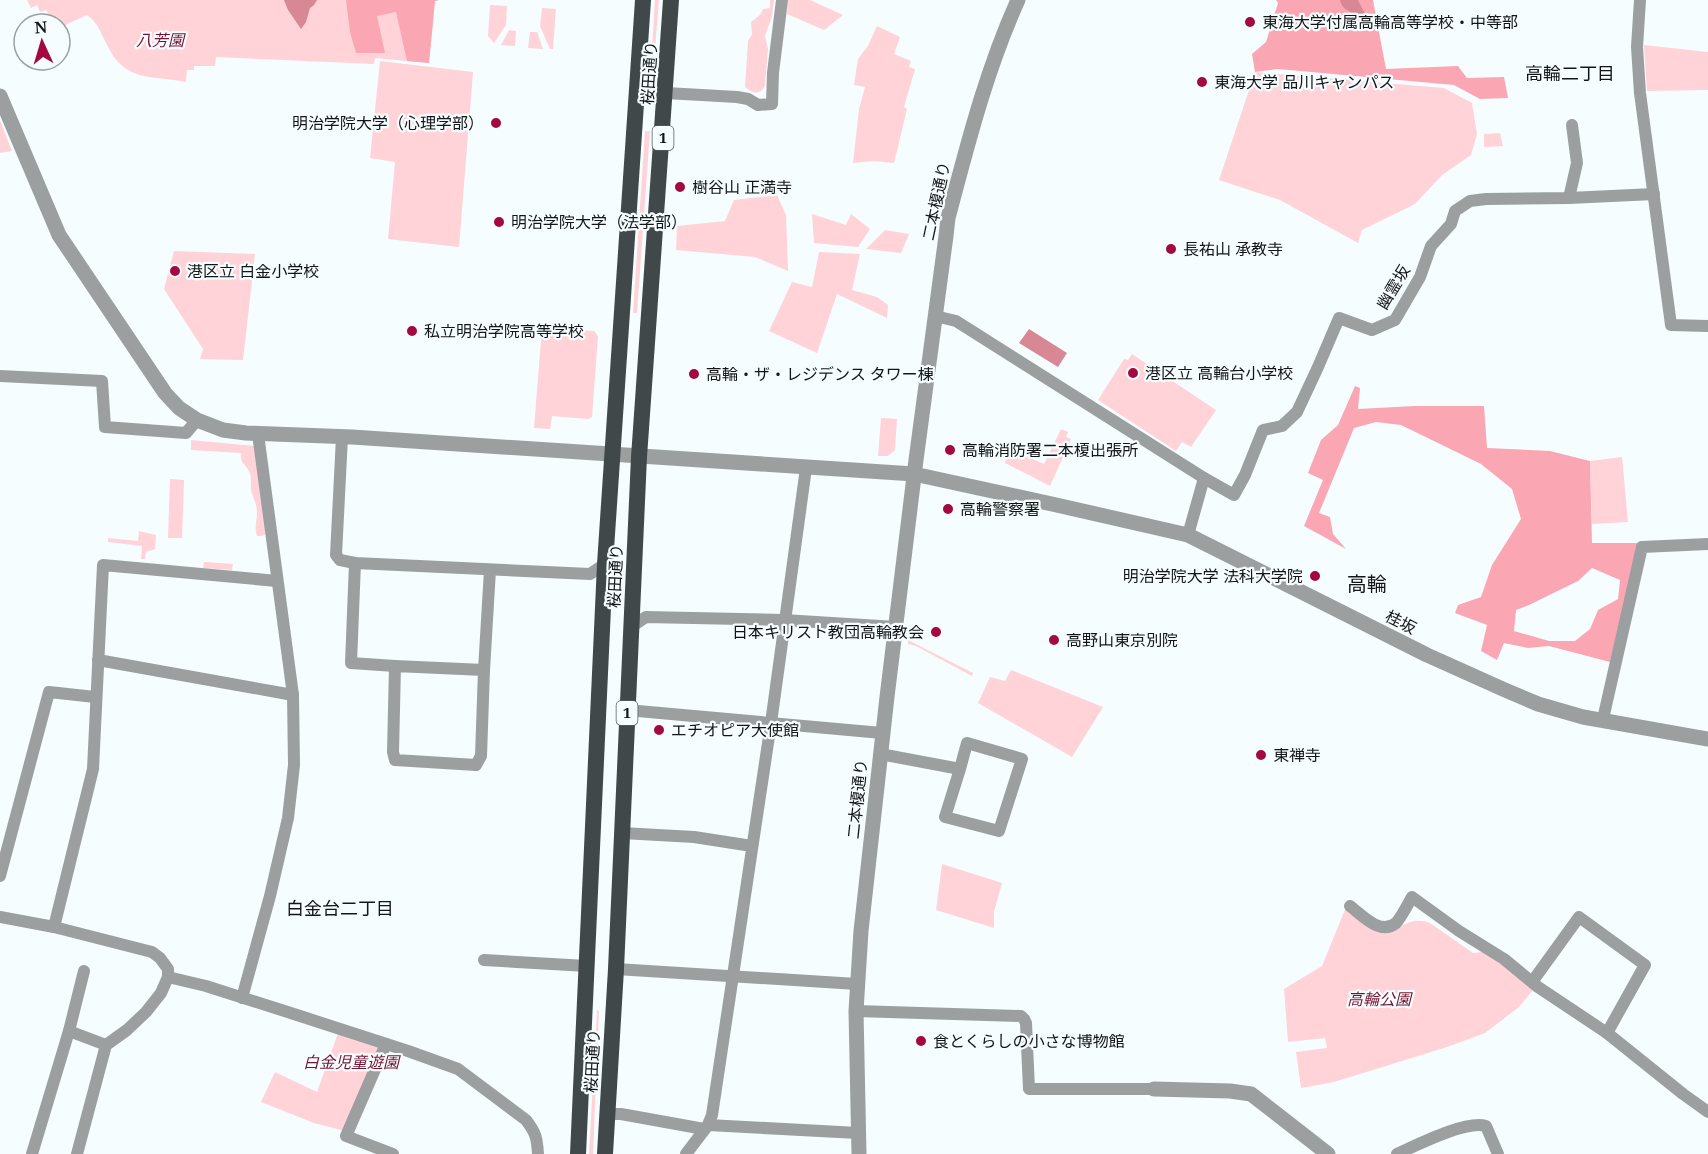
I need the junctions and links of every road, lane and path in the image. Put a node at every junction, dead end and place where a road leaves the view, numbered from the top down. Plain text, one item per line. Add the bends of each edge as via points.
1 (643, 0) edge
2 (671, 0) edge
3 (782, 0) edge
4 (1640, 0) edge
5 (1015, 1) edge
6 (639, 57) junction
7 (668, 59) junction
8 (666, 93) junction
9 (0, 96) edge
10 (1572, 125) dead end
11 (1654, 194) junction
12 (1569, 198) junction
13 (935, 316) junction
14 (1708, 326) edge
15 (0, 376) edge
16 (197, 420) junction
17 (258, 434) junction
18 (342, 436) junction
19 (612, 455) junction
20 (639, 457) junction
21 (806, 468) junction
22 (914, 474) junction
23 (1203, 478) junction
24 (1188, 535) junction
25 (1708, 544) edge
26 (355, 563) junction
27 (605, 564) junction
28 (490, 570) junction
29 (277, 581) junction
30 (784, 620) junction
31 (631, 627) junction
32 (896, 627) junction
33 (98, 660) junction
34 (395, 666) junction
35 (484, 670) junction
36 (292, 695) junction
37 (95, 697) junction
38 (627, 710) junction
39 (1603, 719) junction
40 (771, 723) junction
41 (882, 733) junction
42 (1708, 739) edge
43 (880, 754) junction
44 (960, 769) junction
45 (622, 833) junction
46 (752, 846) junction
47 (0, 876) edge
48 (1350, 906) dead end
49 (0, 917) edge
50 (54, 927) junction
51 (484, 960) dead end
52 (587, 966) junction
53 (616, 969) junction
54 (84, 971) dead end
55 (168, 977) junction
56 (733, 977) junction
57 (1532, 982) junction
58 (857, 984) junction
59 (242, 998) junction
60 (856, 1011) junction
61 (69, 1031) junction
62 (1606, 1033) junction
63 (386, 1044) junction
64 (106, 1045) junction
65 (1154, 1089) joint
66 (1708, 1112) edge
67 (607, 1114) junction
68 (706, 1127) junction
69 (858, 1133) junction
70 (32, 1154) edge
71 (77, 1154) edge
72 (393, 1154) edge
73 (538, 1154) edge
74 (578, 1154) edge
75 (605, 1154) edge
76 (686, 1154) edge
77 (859, 1154) edge
78 (1328, 1154) edge
79 (1397, 1154) edge
80 (1498, 1154) edge

1 - 6 highway, 桜田通り / 1
2 - 7 highway, 桜田通り / 1
3 - 8 street via 772,104 758,105 737,97
4 - 11 street via 1640,93
5 - 13 street, 二本榎通り via 982,92 953,198
6 - 7 highway
6 - 19 highway, 桜田通り / 1
7 - 8 highway, 桜田通り / 1
8 - 20 highway, 桜田通り / 1
9 - 16 street via 63,242 165,393
10 - 12 street via 1577,164
11 - 12 street, 幽霊坂
11 - 14 street via 1671,325
12 - 23 street, 幽霊坂 via 1486,199 1470,201 1455,211 1451,224 1431,246 1420,277 1395,320 1372,330 1339,318 1297,412 1282,426 1263,430 1233,495
13 - 22 street, 二本榎通り
13 - 23 street via 956,321
15 - 16 street via 102,381 105,428 186,433
16 - 17 street via 223,430
17 - 18 street
17 - 29 street
18 - 19 street
18 - 26 street via 336,555 340,560
19 - 20 street
19 - 27 highway, 桜田通り / 1
20 - 21 street
20 - 31 highway, 桜田通り / 1
21 - 22 street
21 - 30 street
22 - 24 street, 桂坂
22 - 32 street, 二本榎通り
23 - 24 street
24 - 39 street, 桂坂 via 1505,690 1565,712
25 - 39 street via 1642,547
26 - 28 street
26 - 34 street via 351,663
27 - 28 street via 590,574
27 - 52 highway, 桜田通り / 1
28 - 35 street
29 - 33 street via 103,565
29 - 36 street
30 - 31 street via 646,617
30 - 32 street
30 - 40 street
31 - 38 highway, 桜田通り / 1
32 - 41 street, 二本榎通り
33 - 36 street
33 - 37 street
34 - 35 street
34 - 35 street via 395,760 445,764 476,765 480,760
36 - 59 street via 294,765 288,818
37 - 47 street via 49,692
37 - 50 street via 93,769
38 - 40 street
38 - 45 highway, 桜田通り / 1
39 - 42 street, 桂坂
40 - 41 street
40 - 46 street
41 - 43 street, 二本榎通り
43 - 44 street
43 - 58 street, 二本榎通り
44 - 44 street via 967,743 1022,759 999,831 945,817
45 - 46 street via 694,837
45 - 53 highway, 桜田通り / 1
46 - 56 street
48 - 57 street via 1385,928 1396,923 1412,897
49 - 50 street
50 - 55 street via 152,952 168,969
51 - 52 street
52 - 74 highway, 桜田通り / 1
53 - 56 street
53 - 67 highway, 桜田通り / 1
54 - 61 street
55 - 59 street
55 - 64 street via 146,1012
56 - 58 street
56 - 68 street via 712,1115
57 - 62 street
57 - 62 street via 1579,917 1645,965
58 - 60 street, 二本榎通り
59 - 63 street
60 - 65 street via 1021,1016 1026,1023 1029,1089
60 - 69 street, 二本榎通り
61 - 64 street
61 - 70 street
62 - 66 street
63 - 72 street via 346,1136
63 - 73 street via 458,1070 526,1120 535,1131
64 - 71 street
65 - 78 street via 1251,1094
67 - 68 street
67 - 75 highway, 桜田通り / 1
68 - 69 street
68 - 76 street
69 - 77 street, 二本榎通り
79 - 80 street via 1481,1124 1486,1126

